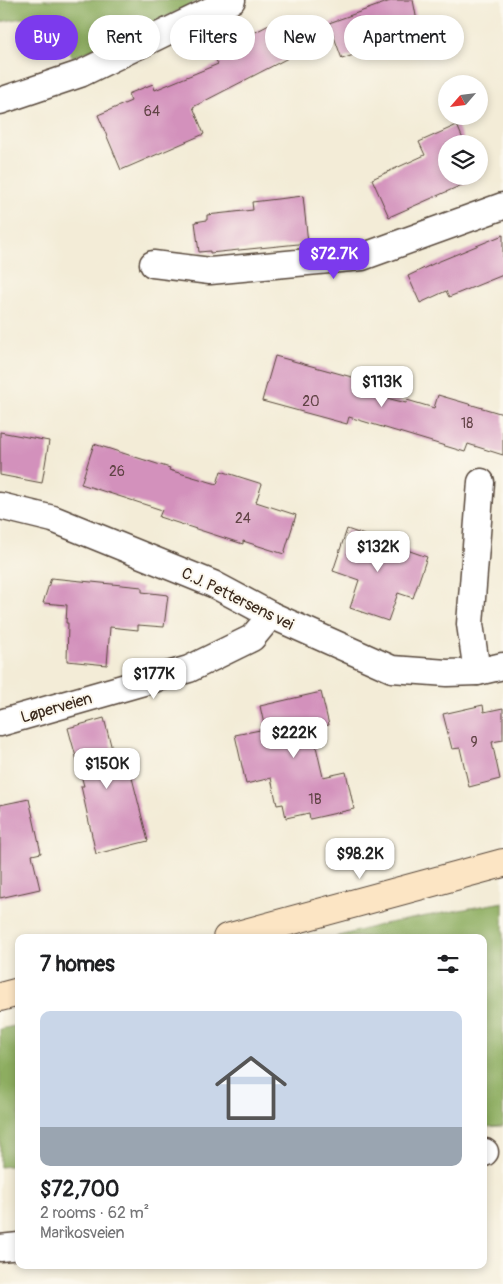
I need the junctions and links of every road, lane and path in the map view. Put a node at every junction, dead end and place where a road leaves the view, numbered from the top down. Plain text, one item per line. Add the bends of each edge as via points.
1 (232, 0) edge
2 (0, 101) edge
3 (503, 206) edge
4 (153, 264) dead end
5 (481, 482) dead end
6 (0, 506) edge
7 (271, 615) junction
8 (503, 666) edge
9 (477, 672) junction
10 (0, 724) edge
11 (503, 864) edge
12 (242, 934) edge
13 (15, 993) edge
14 (0, 997) edge
15 (15, 1246) edge
16 (0, 1248) edge

1 - 2 street via 80,74
3 - 4 street via 362,257 210,271
5 - 9 street via 470,624
6 - 7 street, C.J. Pettersens vei via 62,522 213,584
7 - 9 street, C.J. Pettersens vei via 392,669 447,674
7 - 10 street, Løperveien via 252,638 189,669
8 - 9 street, C.J. Pettersens vei
11 - 12 street
13 - 14 street
15 - 16 street

